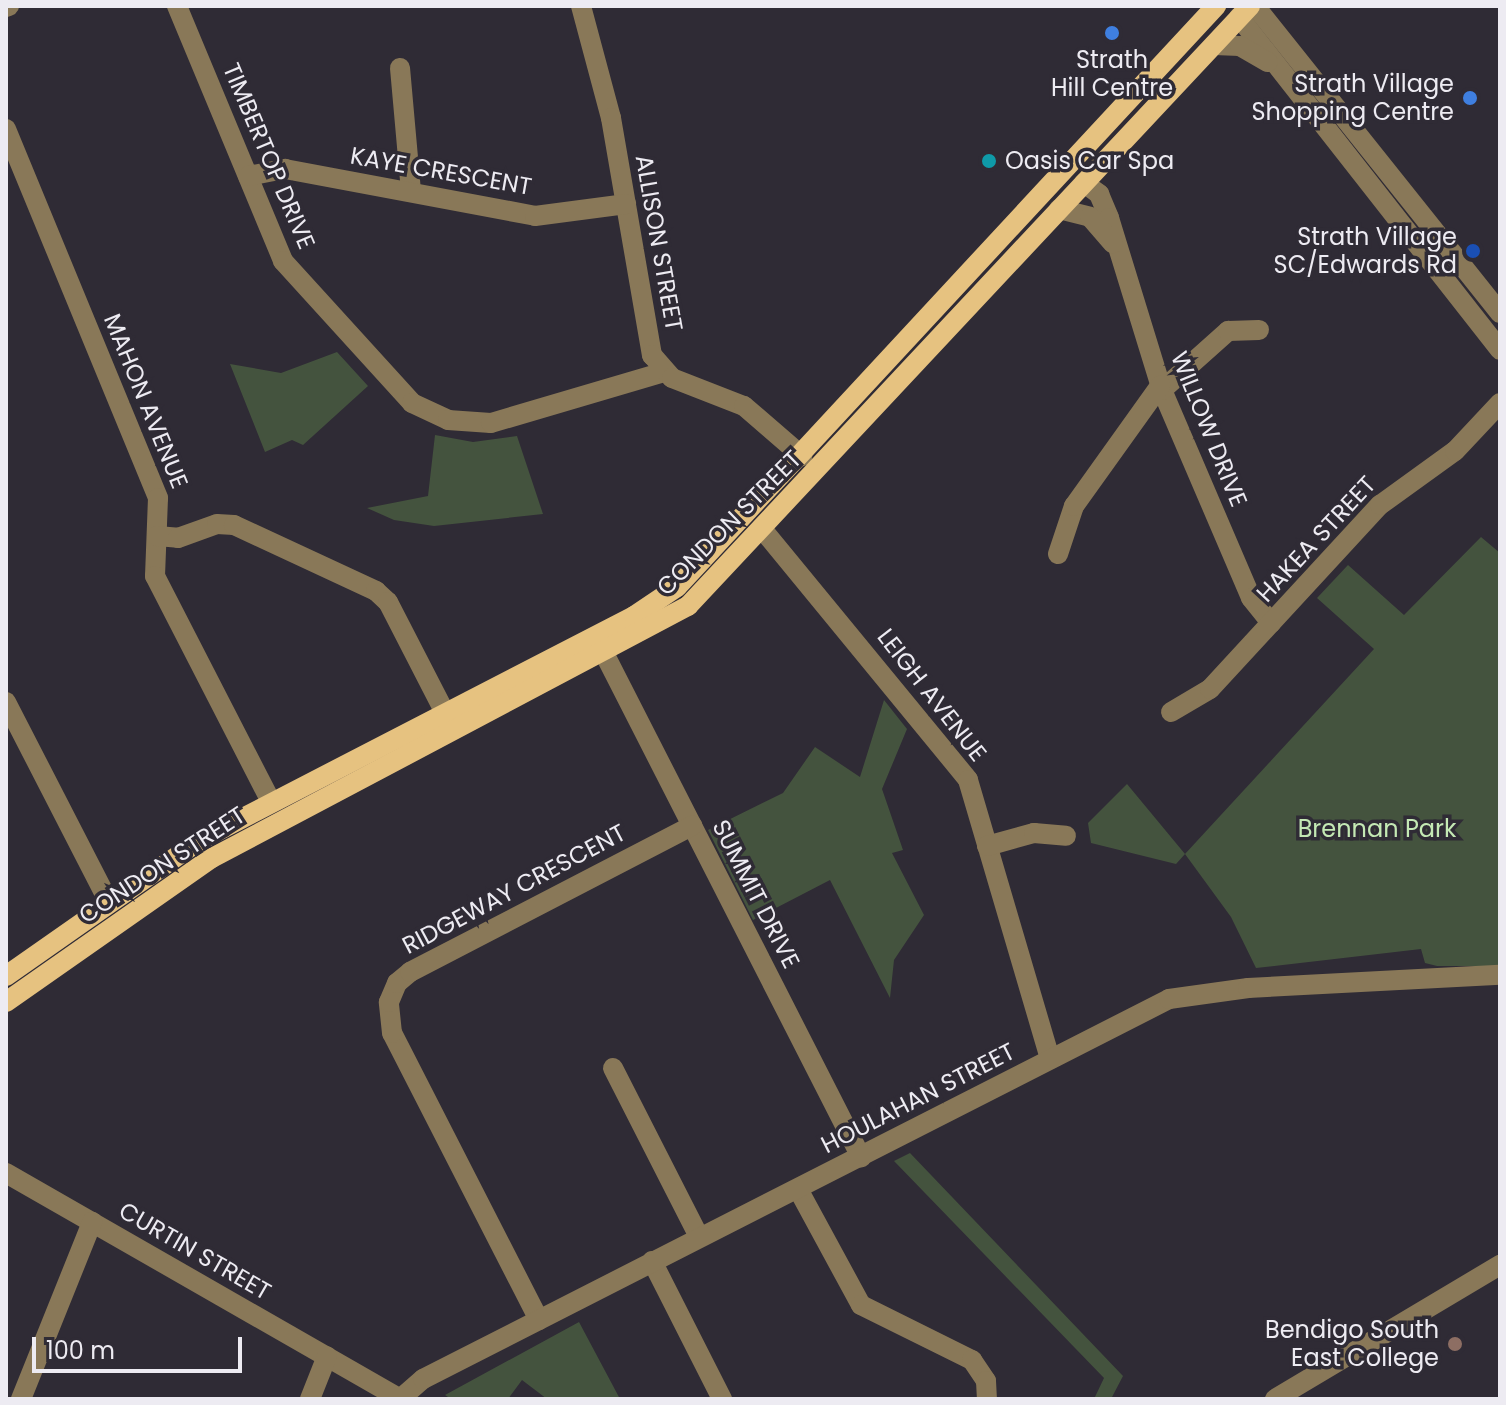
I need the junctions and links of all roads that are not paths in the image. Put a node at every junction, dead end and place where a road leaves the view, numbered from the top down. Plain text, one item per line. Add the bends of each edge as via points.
1 (177, 6) edge
2 (581, 6) edge
3 (1216, 6) edge
4 (1245, 9) edge
5 (1214, 45) junction
6 (400, 68) dead end
7 (1281, 71) junction
8 (6, 129) edge
9 (248, 176) junction
10 (1084, 183) junction
11 (411, 191) junction
12 (626, 204) junction
13 (1059, 209) junction
14 (1024, 216) junction
15 (1115, 246) junction
16 (1500, 313) edge
17 (1259, 330) dead end
18 (1500, 350) edge
19 (664, 372) junction
20 (1161, 388) junction
21 (1500, 403) edge
22 (802, 456) junction
23 (817, 470) junction
24 (763, 530) junction
25 (157, 536) junction
26 (1058, 554) dead end
27 (1271, 623) junction
28 (605, 655) junction
29 (6, 702) edge
30 (1171, 712) dead end
31 (445, 713) junction
32 (276, 811) junction
33 (692, 826) junction
34 (1066, 836) dead end
35 (987, 846) junction
36 (109, 902) junction
37 (122, 919) junction
38 (1500, 975) edge
39 (6, 976) edge
40 (6, 1002) edge
41 (1050, 1059) junction
42 (613, 1068) dead end
43 (861, 1157) junction
44 (6, 1173) edge
45 (798, 1189) junction
46 (92, 1222) junction
47 (699, 1237) junction
48 (652, 1261) junction
49 (1500, 1265) edge
50 (539, 1320) junction
51 (327, 1356) junction
52 (21, 1399) edge
53 (310, 1399) edge
54 (400, 1399) edge
55 (722, 1399) edge
56 (987, 1399) edge
57 (1275, 1399) edge

1 - 9 street, TIMBERTOP DRIVE
2 - 12 street, ALLISON STREET via 611,118
3 - 14 main road, CONDON STREET
4 - 5 main road, CONDON STREET
4 - 7 street
4 - 16 street
5 - 7 street via 1246,48
5 - 10 main road, CONDON STREET
6 - 11 street
7 - 18 street
8 - 25 street, MAHON AVENUE via 158,498
9 - 11 street, KAYE CRESCENT via 285,169
9 - 19 street, TIMBERTOP DRIVE via 293,275 388,381 423,410 462,423 491,423
10 - 13 main road, CONDON STREET
10 - 14 main road via 1069,183
10 - 15 street, WILLOW DRIVE via 1099,194
11 - 12 street, KAYE CRESCENT via 535,216
12 - 19 street, ALLISON STREET via 650,345
13 - 15 street, WILLOW DRIVE via 1090,217
13 - 23 main road, CONDON STREET
14 - 22 main road, CONDON STREET
15 - 20 street, WILLOW DRIVE via 1134,291
17 - 20 street via 1233,328
19 - 22 street via 736,400
20 - 26 street via 1068,515
20 - 27 street, WILLOW DRIVE via 1251,598
21 - 27 street, HAKEA STREET via 1455,451 1380,505
22 - 23 main road
22 - 31 main road, CONDON STREET via 696,569 656,602
23 - 24 main road, CONDON STREET
24 - 28 main road, CONDON STREET via 688,606
24 - 35 street, LEIGH AVENUE via 963,772
25 - 31 street via 178,538 217,524 234,525 376,591 388,602
25 - 32 street, MAHON AVENUE via 155,576
27 - 30 street, HAKEA STREET via 1210,689
28 - 32 main road, CONDON STREET
28 - 33 street, SUMMIT DRIVE
29 - 36 street
31 - 32 main road, CONDON STREET
32 - 36 main road, CONDON STREET via 178,853
32 - 37 main road, CONDON STREET
33 - 43 street, SUMMIT DRIVE
33 - 50 street, RIDGEWAY CRESCENT via 410,972 397,983 389,1002 392,1033
34 - 35 street via 1034,833
35 - 41 street, LEIGH AVENUE
36 - 37 main road
36 - 39 main road, CONDON STREET
37 - 40 main road, CONDON STREET
38 - 41 street, HOULAHAN STREET via 1193,994 1149,1007
41 - 43 street, HOULAHAN STREET
42 - 47 street
43 - 45 street, HOULAHAN STREET
44 - 46 street, CURTIN STREET
45 - 47 street, HOULAHAN STREET
45 - 56 street via 861,1305 972,1360 986,1381
46 - 51 street, CURTIN STREET
46 - 52 street
47 - 48 street, HOULAHAN STREET
48 - 50 street, HOULAHAN STREET
48 - 55 street
49 - 57 street
50 - 54 street, HOULAHAN STREET via 423,1379
51 - 53 street
51 - 54 street, CURTIN STREET

